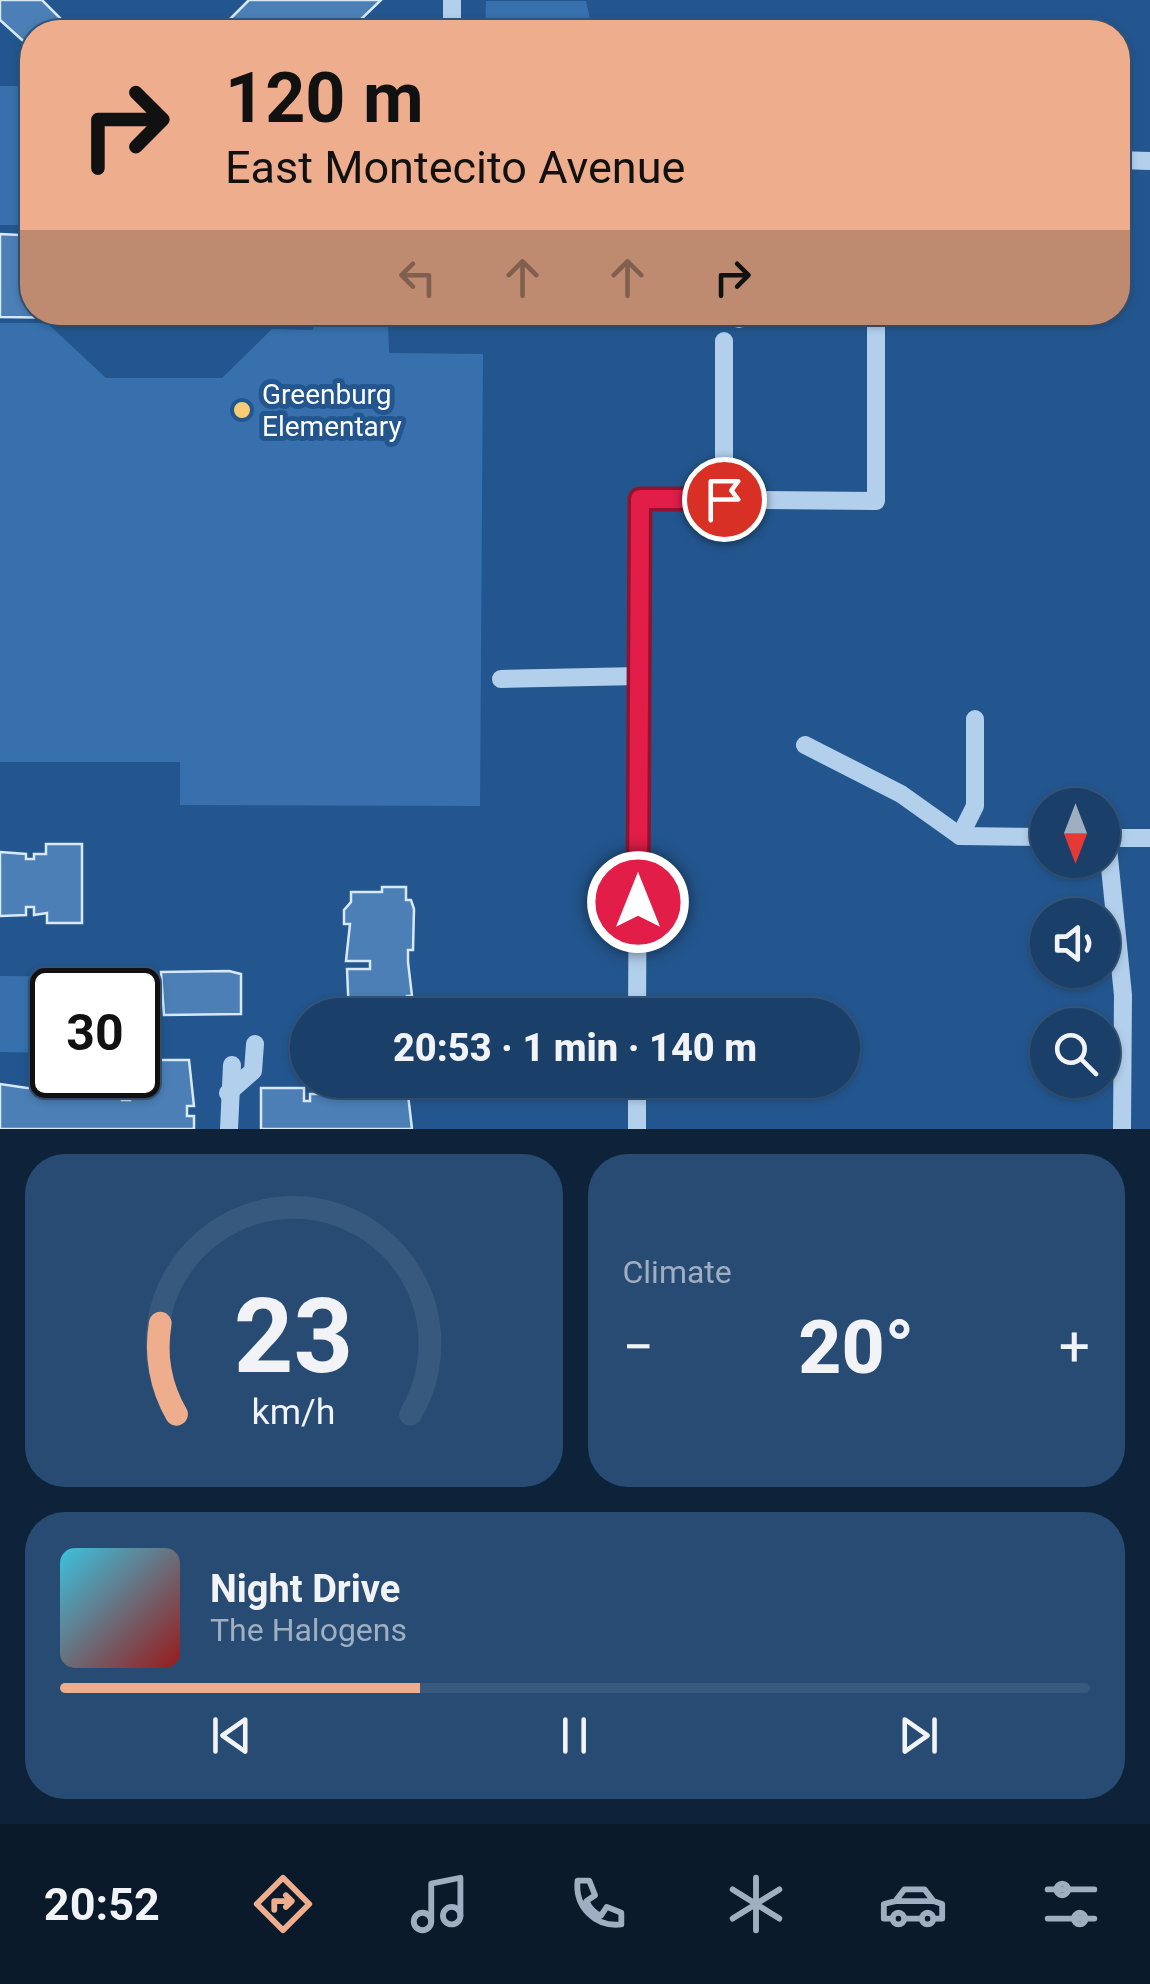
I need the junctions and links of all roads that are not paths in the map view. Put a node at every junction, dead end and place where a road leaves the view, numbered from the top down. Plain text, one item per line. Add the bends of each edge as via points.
1 (876, 325) edge
2 (724, 341) dead end
3 (724, 499) junction
4 (639, 676) junction
5 (501, 679) dead end
6 (975, 718) dead end
7 (805, 745) dead end
8 (960, 836) junction
9 (1030, 837) edge
10 (1120, 838) edge
11 (1150, 838) edge
12 (1109, 878) edge
13 (638, 998) edge
14 (255, 1044) dead end
15 (232, 1064) dead end
16 (228, 1093) junction
17 (637, 1098) edge
18 (229, 1129) edge
19 (637, 1129) edge
20 (1122, 1129) edge

1 - 3 street via 876,501
2 - 3 street
3 - 4 street via 640,499
4 - 5 street
4 - 13 street
6 - 8 street via 975,806
7 - 8 street via 901,794
8 - 9 street
10 - 11 street
12 - 20 street via 1122,994
14 - 16 street via 249,1078
15 - 16 street
16 - 18 street
17 - 19 street

